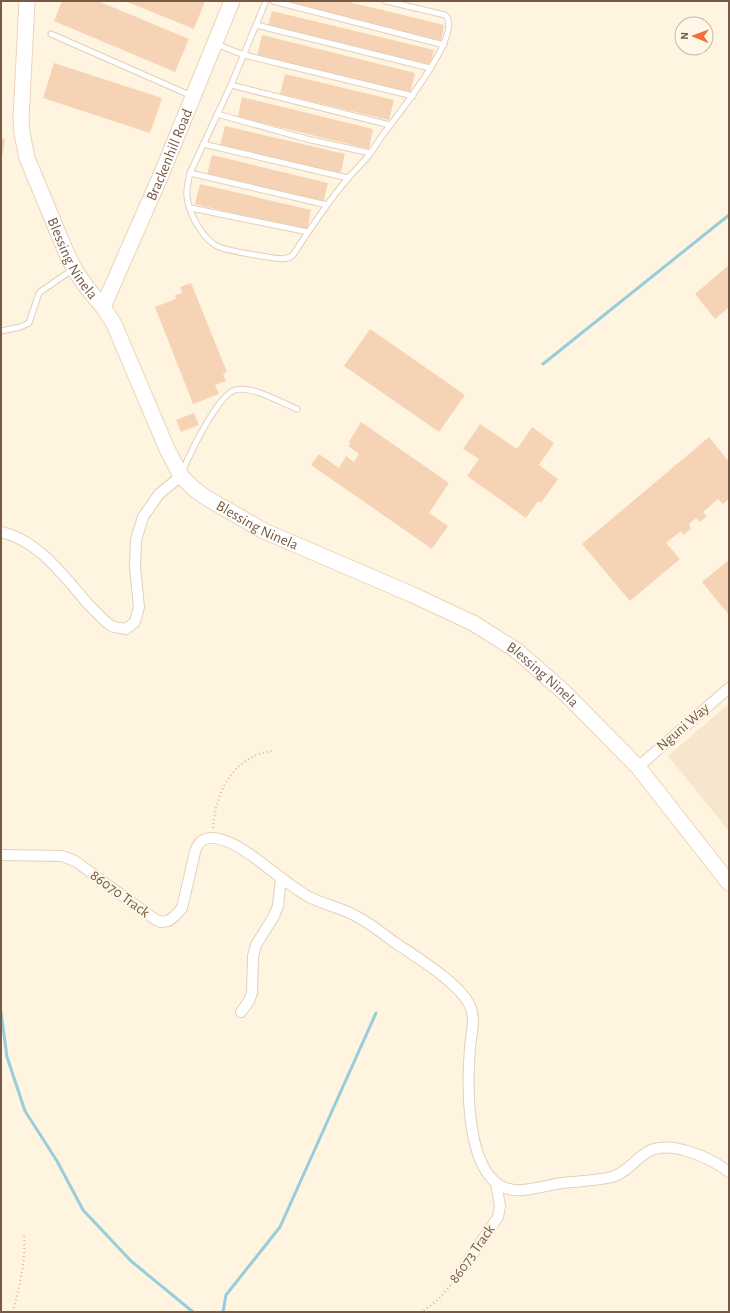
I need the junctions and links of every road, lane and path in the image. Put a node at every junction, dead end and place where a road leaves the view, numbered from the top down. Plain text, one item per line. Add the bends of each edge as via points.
1 (27, 1) edge
2 (232, 1) edge
3 (266, 1) edge
4 (273, 1) edge
5 (386, 1) edge
6 (256, 25) junction
7 (51, 34) dead end
8 (214, 43) junction
9 (444, 45) junction
10 (244, 55) junction
11 (430, 68) junction
12 (231, 85) junction
13 (193, 96) junction
14 (412, 96) junction
15 (217, 114) junction
16 (390, 125) junction
17 (203, 144) junction
18 (370, 153) junction
19 (190, 173) junction
20 (348, 178) junction
21 (327, 205) junction
22 (191, 208) junction
23 (308, 232) junction
24 (75, 268) junction
25 (103, 307) junction
26 (1, 331) edge
27 (296, 409) dead end
28 (181, 476) junction
29 (1, 532) edge
30 (729, 688) edge
31 (274, 750) dead end
32 (638, 767) junction
33 (212, 838) junction
34 (1, 855) edge
35 (281, 878) junction
36 (729, 883) edge
37 (241, 1012) dead end
38 (729, 1172) edge
39 (496, 1183) junction
40 (24, 1236) dead end
41 (464, 1267) joint
42 (13, 1312) edge
43 (420, 1312) edge

1 - 24 street, Blessing Ninela via 21,118 23,146 66,252
2 - 8 street, Brackenhill Road
3 - 6 lane
4 - 9 lane
5 - 9 lane via 445,15 450,22
6 - 10 lane
6 - 11 lane
7 - 13 lane
8 - 10 lane
8 - 13 street, Brackenhill Road
9 - 11 lane
10 - 12 lane
10 - 14 lane
11 - 14 lane
12 - 15 lane
12 - 16 lane
13 - 25 street, Brackenhill Road
14 - 16 lane
15 - 17 lane
15 - 18 lane
16 - 18 lane
17 - 19 lane
17 - 20 lane
18 - 20 lane
19 - 21 lane
19 - 22 lane via 187,198
20 - 21 lane
21 - 23 lane
22 - 23 lane
22 - 23 lane via 200,231 207,240 219,247 285,259 293,255
24 - 25 street, Blessing Ninela
24 - 26 lane via 40,292 29,323 20,328
25 - 28 street, Blessing Ninela via 114,324
27 - 28 lane via 244,390 235,390 226,395 196,441
28 - 29 street via 159,494 143,517 136,540 135,567 139,607 135,622 126,628 115,627 103,619 42,553 20,539
28 - 32 street, Blessing Ninela via 205,497 264,531 473,623 516,650 564,692
30 - 32 street, Nguni Way
31 - 33 path via 254,756 240,765 227,780 214,814
32 - 36 street, Blessing Ninela
33 - 34 street, 86070 Track via 202,840 197,846 182,908 168,921 161,922 75,861 62,856
33 - 35 street via 240,847
35 - 37 street via 278,906 256,945 253,956 252,992
35 - 39 street via 310,897 352,914 368,924 439,973 464,995 471,1007 473,1023 468,1075 469,1108 476,1149 487,1173
38 - 39 street via 718,1163 693,1153 658,1148 647,1152 627,1170 612,1177 529,1190 509,1189
39 - 41 street, 86073 Track via 500,1206 498,1217
40 - 42 path via 23,1268
41 - 43 path, 86073 Track via 437,1300

